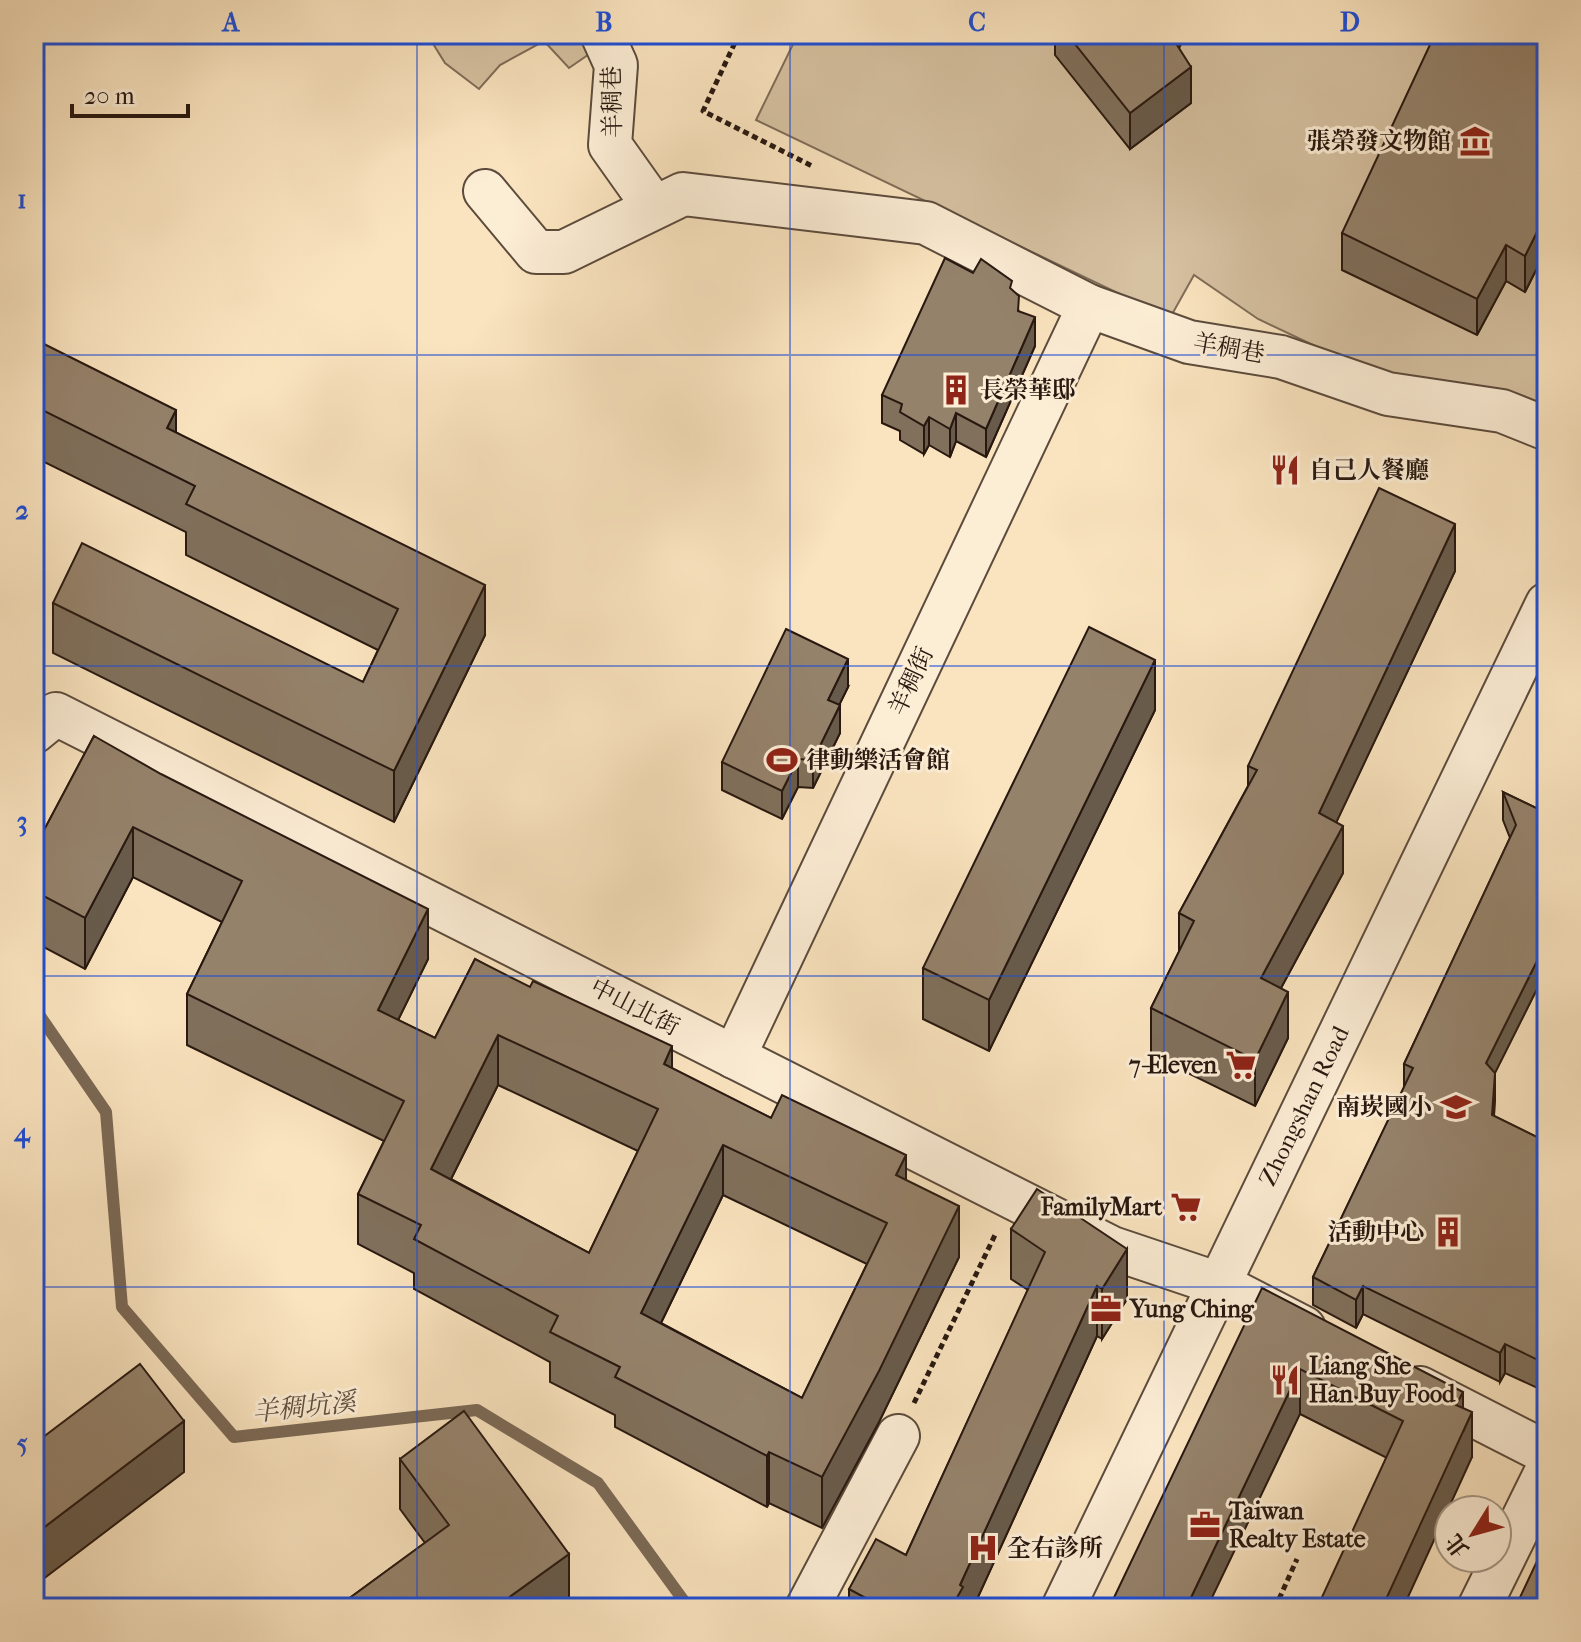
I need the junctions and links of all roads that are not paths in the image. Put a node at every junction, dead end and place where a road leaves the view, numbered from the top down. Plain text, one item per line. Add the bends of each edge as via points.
1 (602, 34) edge
2 (485, 191) dead end
3 (654, 207) junction
4 (1089, 306) junction
5 (1547, 429) edge
6 (1547, 604) edge
7 (45, 723) edge
8 (734, 1057) junction
9 (1219, 1284) junction
10 (1342, 1347) edge
11 (1383, 1369) edge
12 (898, 1436) road end
13 (1547, 1453) edge
14 (1547, 1470) edge
15 (807, 1608) edge
16 (1063, 1608) edge
17 (1479, 1608) edge

1 - 3 street, 羊稠巷 via 616,65 610,145
2 - 3 street, 羊稠巷 via 536,252 564,252
3 - 4 street, 羊稠巷 via 683,194 926,223
4 - 5 street, 羊稠巷 via 1189,342 1281,357 1388,394 1502,411
4 - 8 street, 羊稠街
6 - 9 street, Zhongshan Road
7 - 8 street, 中山北街
8 - 9 street, 中山北街 via 1112,1248
9 - 10 street, 中山北街
9 - 16 street, Zhongshan Road
11 - 13 street
12 - 15 street
14 - 17 street

